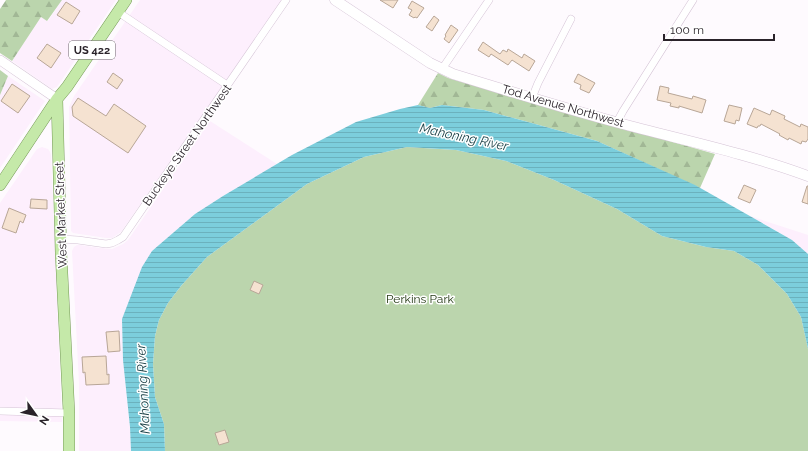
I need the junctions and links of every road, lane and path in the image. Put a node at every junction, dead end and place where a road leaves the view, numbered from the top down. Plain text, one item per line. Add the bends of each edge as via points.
1 (126, 0) edge
2 (286, 0) edge
3 (336, 0) edge
4 (489, 0) edge
5 (693, 0) edge
6 (118, 12) junction
7 (571, 19) dead end
8 (0, 60) edge
9 (442, 69) junction
10 (227, 85) junction
11 (532, 98) junction
12 (58, 99) junction
13 (617, 122) junction
14 (808, 176) edge
15 (0, 185) edge
16 (61, 239) junction
17 (0, 411) edge
18 (69, 413) junction
19 (69, 451) edge

1 - 6 main road, US 422
2 - 10 street, Buckeye Street Northwest
3 - 9 main road, Tod Avenue Northwest
4 - 9 street
5 - 13 street
6 - 10 street
6 - 12 main road, US 422
7 - 11 street
8 - 12 street
9 - 11 main road, Tod Avenue Northwest
10 - 16 street, Buckeye Street Northwest via 123,237 106,244
11 - 13 main road, Tod Avenue Northwest
12 - 15 main road, US 422
12 - 16 main road, West Market Street
13 - 14 main road, Tod Avenue Northwest via 727,150
16 - 18 main road, West Market Street
17 - 18 street
18 - 19 main road, West Market Street

